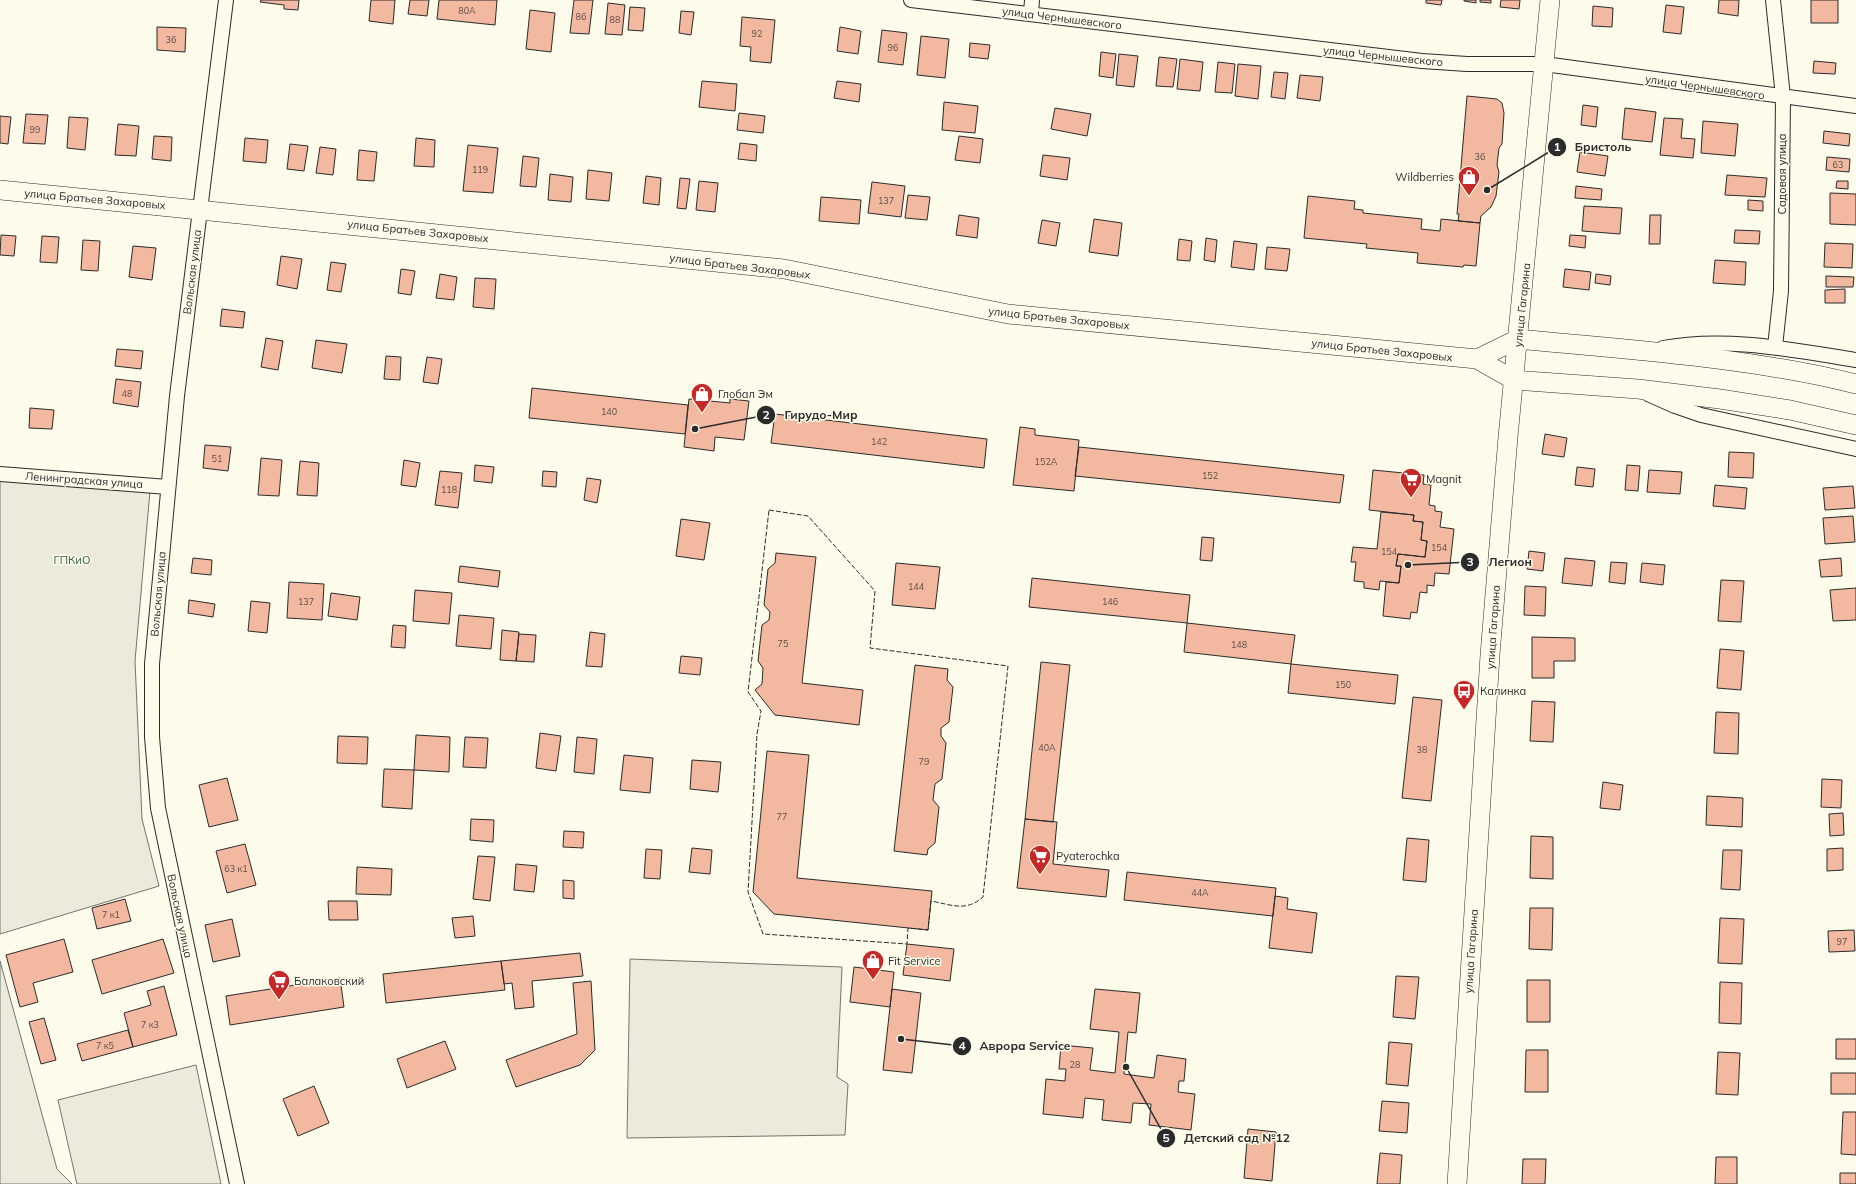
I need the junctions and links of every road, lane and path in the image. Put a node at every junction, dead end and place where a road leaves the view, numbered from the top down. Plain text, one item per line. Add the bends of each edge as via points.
1 (226, 0) edge
2 (911, 0) edge
3 (1032, 0) edge
4 (1550, 0) edge
5 (1773, 0) edge
6 (1031, 14) junction
7 (1544, 64) junction
8 (1782, 97) junction
9 (1856, 106) edge
10 (0, 190) edge
11 (199, 209) junction
12 (1518, 339) junction
13 (1775, 347) junction
14 (1643, 351) junction
15 (1477, 360) junction
16 (1856, 360) edge
17 (1514, 380) junction
18 (1856, 384) edge
19 (1638, 389) junction
20 (1856, 425) edge
21 (1856, 449) edge
22 (0, 474) edge
23 (168, 486) junction
24 (237, 1184) edge
25 (1457, 1184) edge

1 - 11 street, Вольская улица
2 - 6 street, улица Чернышевского
3 - 6 street
4 - 7 main road, улица Гагарина
5 - 8 street, Садовая улица
6 - 7 street, улица Чернышевского via 1422,61
7 - 8 street, улица Чернышевского
7 - 12 main road, улица Гагарина
8 - 9 street, улица Чернышевского
8 - 13 street, Садовая улица via 1782,291
10 - 11 main road, улица Братьев Захаровых
11 - 15 main road, улица Братьев Захаровых via 784,270 1008,314
11 - 23 street, Вольская улица
12 - 14 main road
12 - 15 main road
12 - 17 main road, улица Гагарина
13 - 14 street via 1715,344 1673,346
13 - 16 street
14 - 18 main road via 1753,365
15 - 17 main road, улица Братьев Захаровых
17 - 19 main road
17 - 25 main road, улица Гагарина via 1490,655
19 - 20 main road via 1790,410
19 - 21 street via 1701,415
22 - 23 street, Ленинградская улица
23 - 24 street, Вольская улица via 152,664 152,737 158,808

